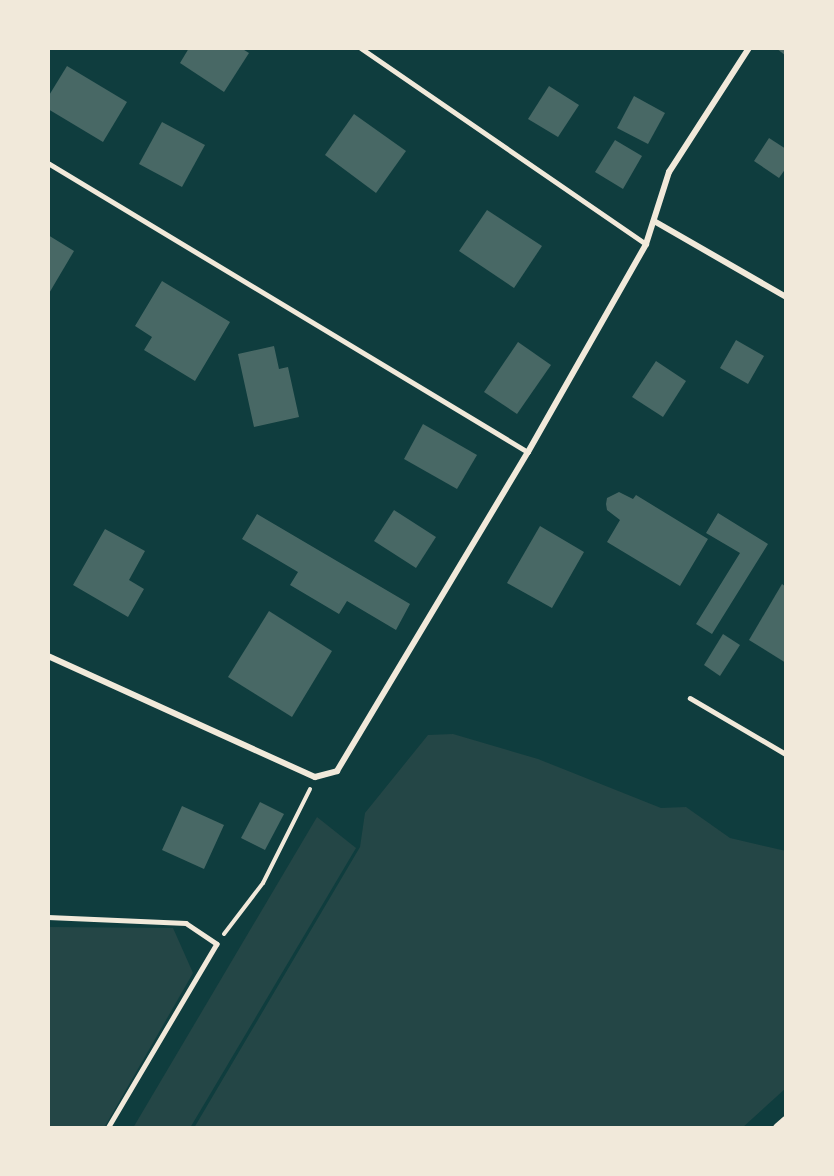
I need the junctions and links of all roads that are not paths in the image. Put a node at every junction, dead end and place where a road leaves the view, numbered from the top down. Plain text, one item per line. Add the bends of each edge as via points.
1 (361, 48) edge
2 (749, 48) edge
3 (48, 163) edge
4 (654, 221) junction
5 (646, 244) junction
6 (786, 297) edge
7 (528, 452) junction
8 (48, 656) edge
9 (690, 698) dead end
10 (786, 754) edge
11 (48, 916) edge
12 (786, 1121) edge
13 (108, 1128) edge
14 (778, 1128) edge

1 - 5 lane
2 - 4 street via 669,172
3 - 7 lane
4 - 5 street
4 - 6 street
5 - 7 street
7 - 8 street via 337,771 315,777
9 - 10 lane
11 - 13 lane via 186,923 217,944
12 - 14 street

